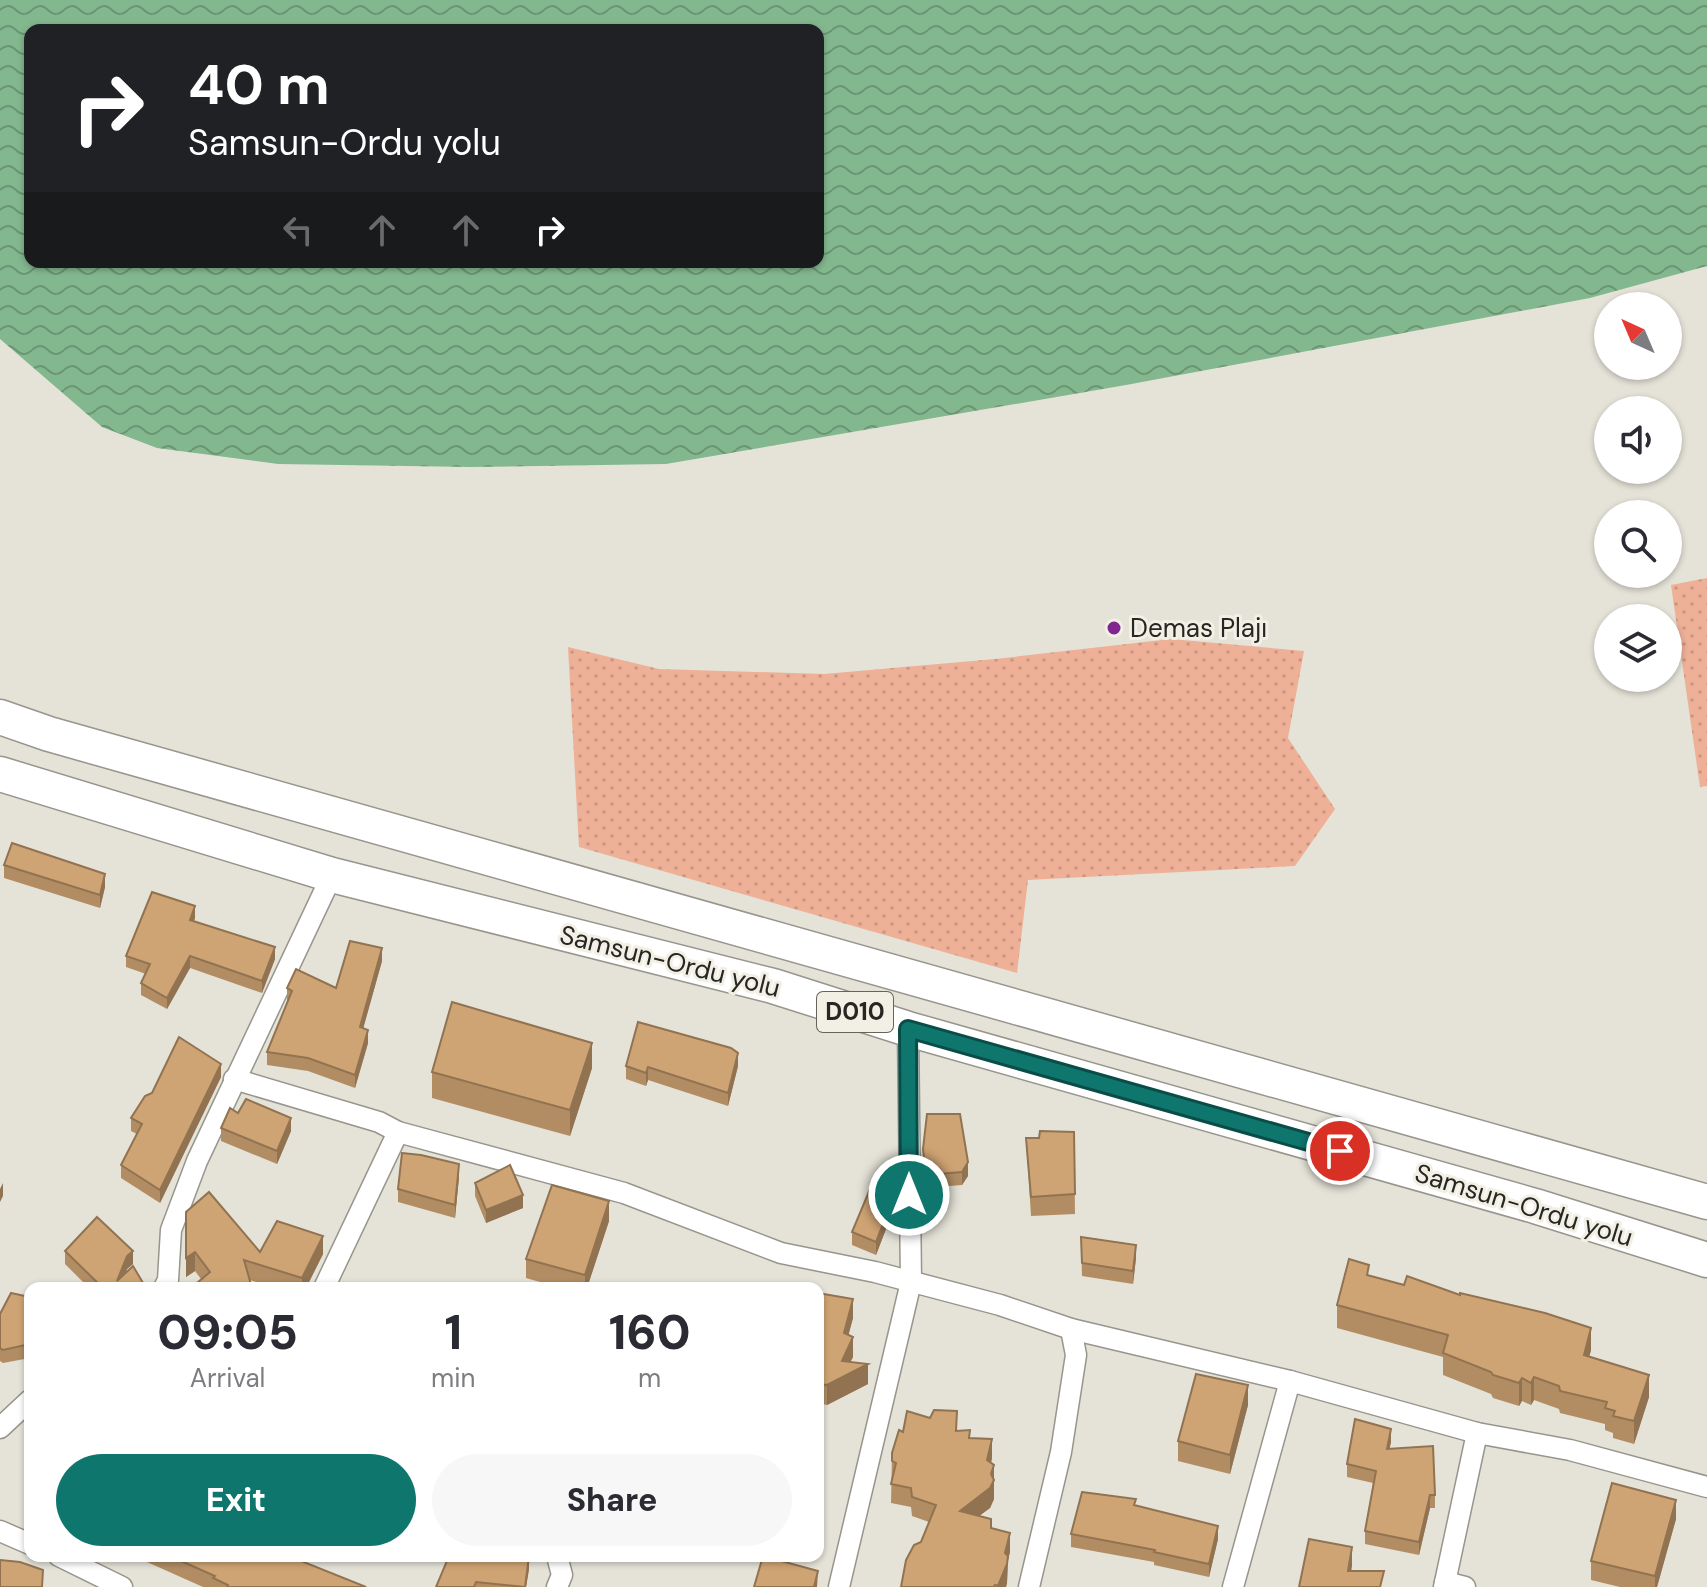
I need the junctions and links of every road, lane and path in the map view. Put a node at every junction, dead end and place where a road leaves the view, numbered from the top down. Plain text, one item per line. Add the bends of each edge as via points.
1 (0, 717) edge
2 (0, 774) edge
3 (332, 875) junction
4 (908, 1029) junction
5 (234, 1079) junction
6 (398, 1132) junction
7 (1707, 1202) edge
8 (1707, 1260) edge
9 (167, 1282) edge
10 (327, 1282) edge
11 (911, 1282) junction
12 (1071, 1329) junction
13 (1290, 1381) junction
14 (24, 1406) edge
15 (0, 1428) edge
16 (1477, 1433) junction
17 (1707, 1487) edge
18 (0, 1531) edge
19 (24, 1541) edge
20 (77, 1562) edge
21 (559, 1562) edge
22 (1451, 1585) edge
23 (122, 1587) edge
24 (557, 1587) edge
25 (839, 1587) edge
26 (1029, 1587) edge
27 (1233, 1587) edge

1 - 7 highway, Samsun-Ordu yolu / D010
2 - 3 highway, Samsun-Ordu yolu / D010
3 - 4 highway, Samsun-Ordu yolu / D010 via 773,986
3 - 5 street
4 - 8 highway, Samsun-Ordu yolu / D010 via 1535,1206
4 - 11 street
5 - 6 street
5 - 9 street via 171,1230
6 - 10 street
6 - 11 street via 624,1193 781,1253
11 - 12 street
11 - 25 street
12 - 13 street
12 - 26 street via 1076,1355 1061,1452
13 - 16 street
13 - 27 street
14 - 15 street
16 - 17 street via 1570,1450
16 - 22 street
18 - 19 street
20 - 23 street
21 - 24 street via 562,1575

